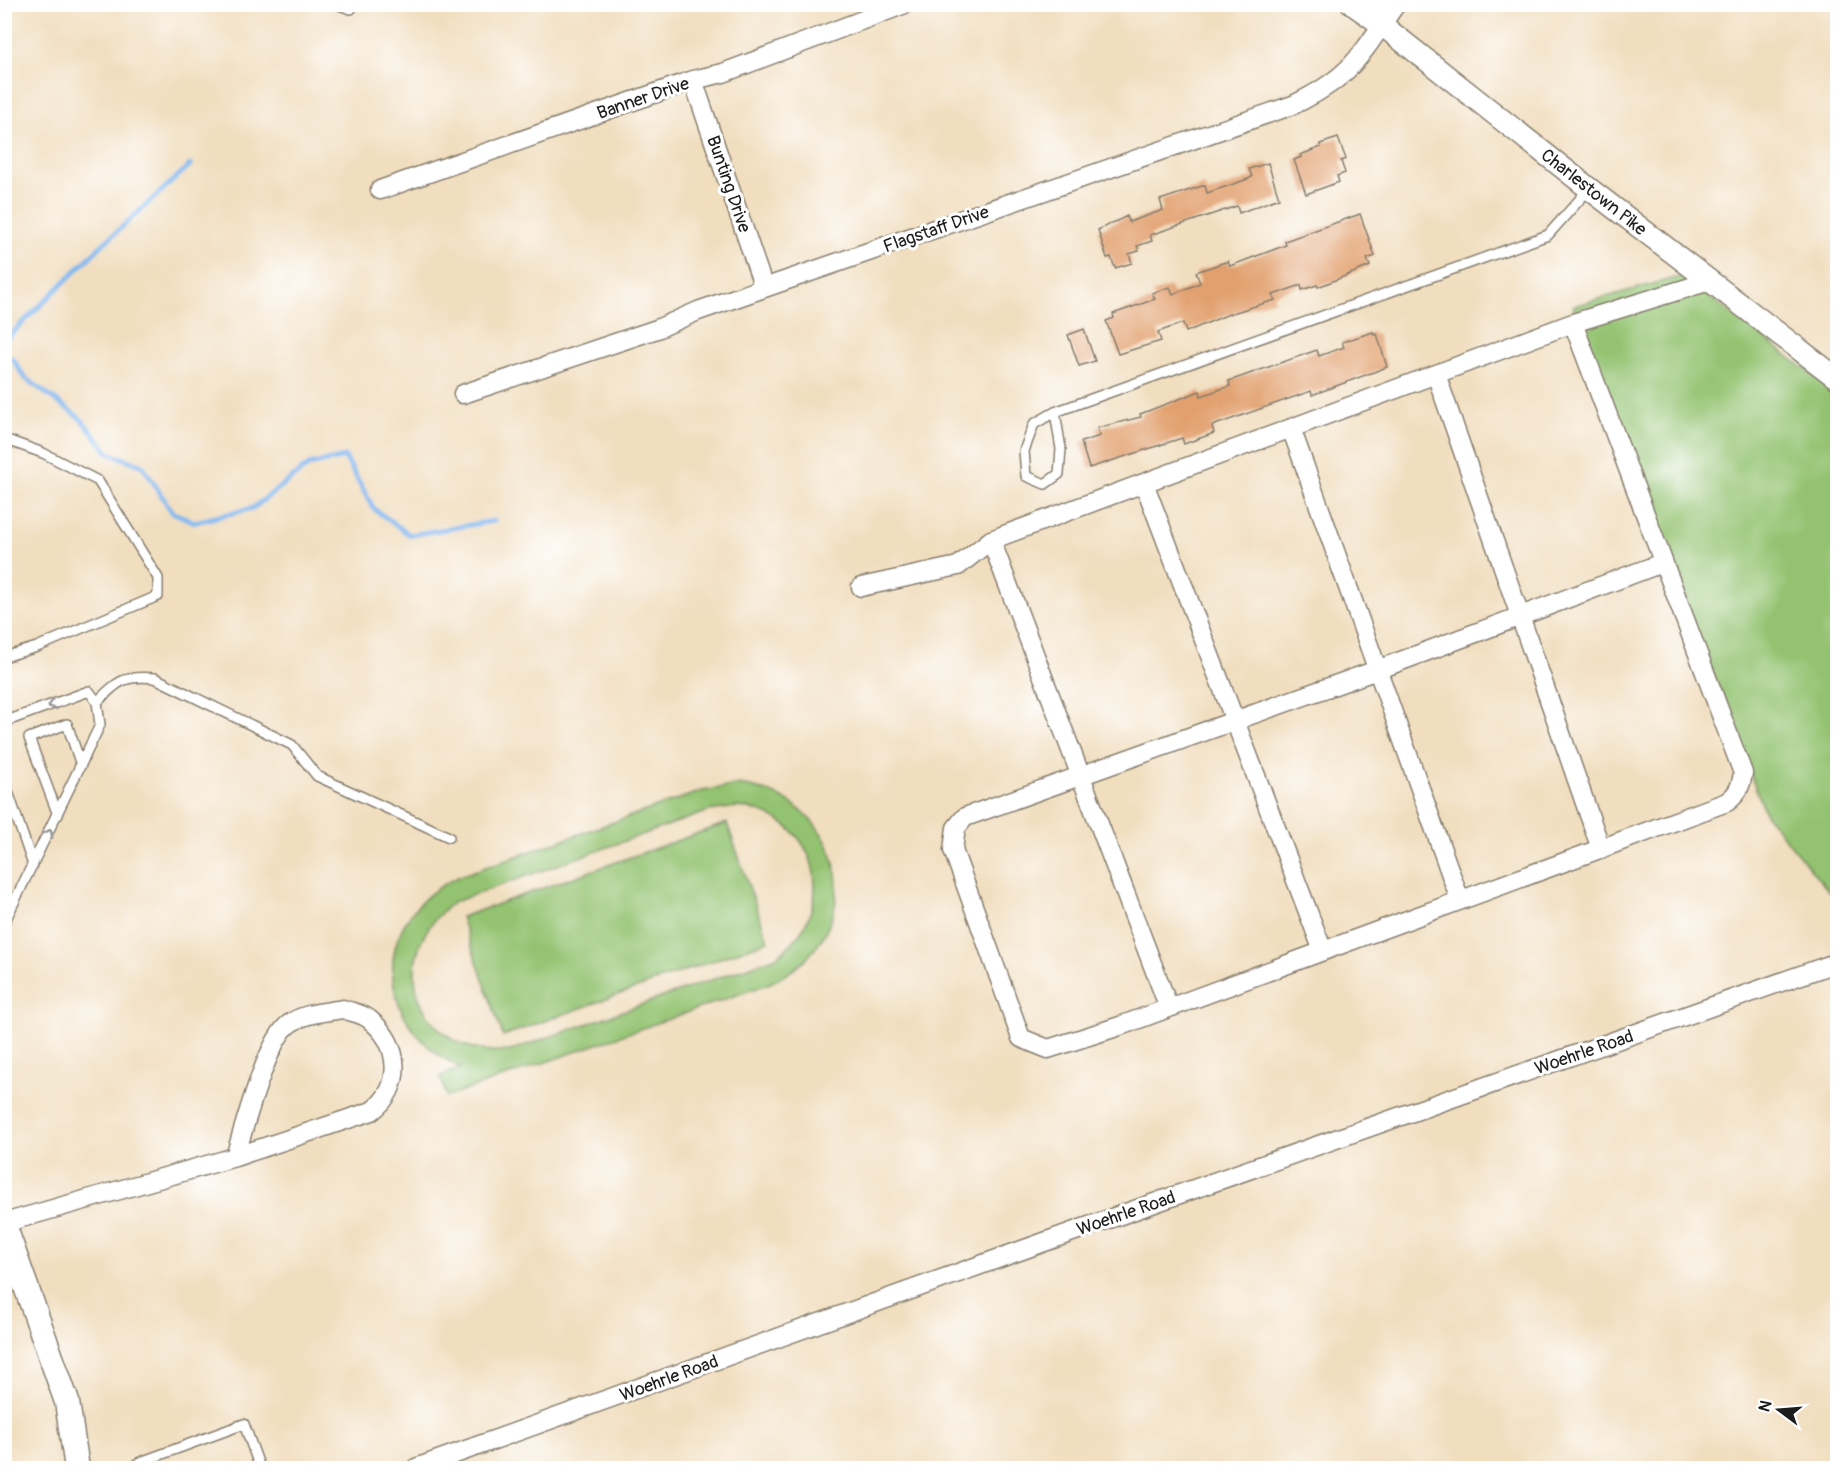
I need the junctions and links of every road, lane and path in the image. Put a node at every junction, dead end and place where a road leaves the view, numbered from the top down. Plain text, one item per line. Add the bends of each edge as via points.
1 (336, 4) edge
2 (905, 4) edge
3 (1352, 4) edge
4 (1396, 4) edge
5 (351, 9) dead end
6 (1382, 25) junction
7 (693, 80) junction
8 (1589, 189) junction
9 (380, 190) dead end
10 (1710, 281) junction
11 (764, 288) junction
12 (1573, 324) junction
13 (1436, 374) junction
14 (1838, 379) edge
15 (463, 394) dead end
16 (1055, 412) junction
17 (1291, 428) junction
18 (4, 439) edge
19 (1144, 483) junction
20 (991, 540) junction
21 (1662, 562) junction
22 (861, 587) dead end
23 (1520, 617) junction
24 (4, 657) edge
25 (1377, 670) junction
26 (97, 702) junction
27 (1235, 721) junction
28 (4, 722) edge
29 (81, 765) junction
30 (1081, 774) junction
31 (4, 780) edge
32 (58, 815) junction
33 (449, 837) dead end
34 (1601, 849) junction
35 (33, 865) junction
36 (1460, 900) junction
37 (4, 905) edge
38 (6, 919) edge
39 (1323, 951) junction
40 (1838, 962) edge
41 (1169, 1008) junction
42 (234, 1157) junction
43 (4, 1224) edge
44 (138, 1463) dead end
45 (77, 1468) edge
46 (260, 1468) edge
47 (416, 1468) edge

1 - 5 lane
2 - 7 street, Banner Drive via 723,73
3 - 6 street, Charlestown Pike
4 - 6 street, Flagstaff Drive
6 - 8 street, Charlestown Pike
6 - 11 street, Flagstaff Drive via 1348,72 1293,105
7 - 9 street, Banner Drive
7 - 11 street, Bunting Drive
8 - 10 street, Charlestown Pike
8 - 16 lane via 1548,236
10 - 12 street
10 - 14 street, Charlestown Pike
11 - 15 street, Flagstaff Drive via 657,329
12 - 13 street
12 - 21 street
13 - 17 street
13 - 23 street
16 - 16 lane via 1034,424 1024,451 1026,476 1045,484 1059,474 1061,449
17 - 19 street
17 - 25 street
18 - 24 lane via 43,453 98,481 158,578 158,596
19 - 20 street
19 - 27 street
20 - 22 street via 958,566
20 - 30 street
21 - 23 street
21 - 34 street via 1743,773 1741,787 1727,802
23 - 25 street
23 - 34 street
25 - 27 street
25 - 36 street
26 -> 28 lane via 89,692
26 - 29 lane via 100,725
26 - 33 lane via 118,681 135,676 155,678 292,745 317,776
27 - 30 street
27 - 39 street
29 - 32 lane
29 - 32 lane via 67,724 29,738
30 - 41 street
30 - 41 street via 965,817 956,828 953,850 1018,1033 1048,1049
31 - 35 lane
35 -> 32 lane
34 - 36 street
35 - 38 lane
36 - 39 street
37 - 38 lane
39 - 41 street
40 - 47 street, Woehrle Road
42 - 42 street via 372,1111 385,1101 392,1078 395,1054 388,1040 368,1018 343,1009 299,1018 287,1025 270,1054
42 - 43 street
43 - 45 main road via 67,1402
44 - 46 lane via 244,1424

